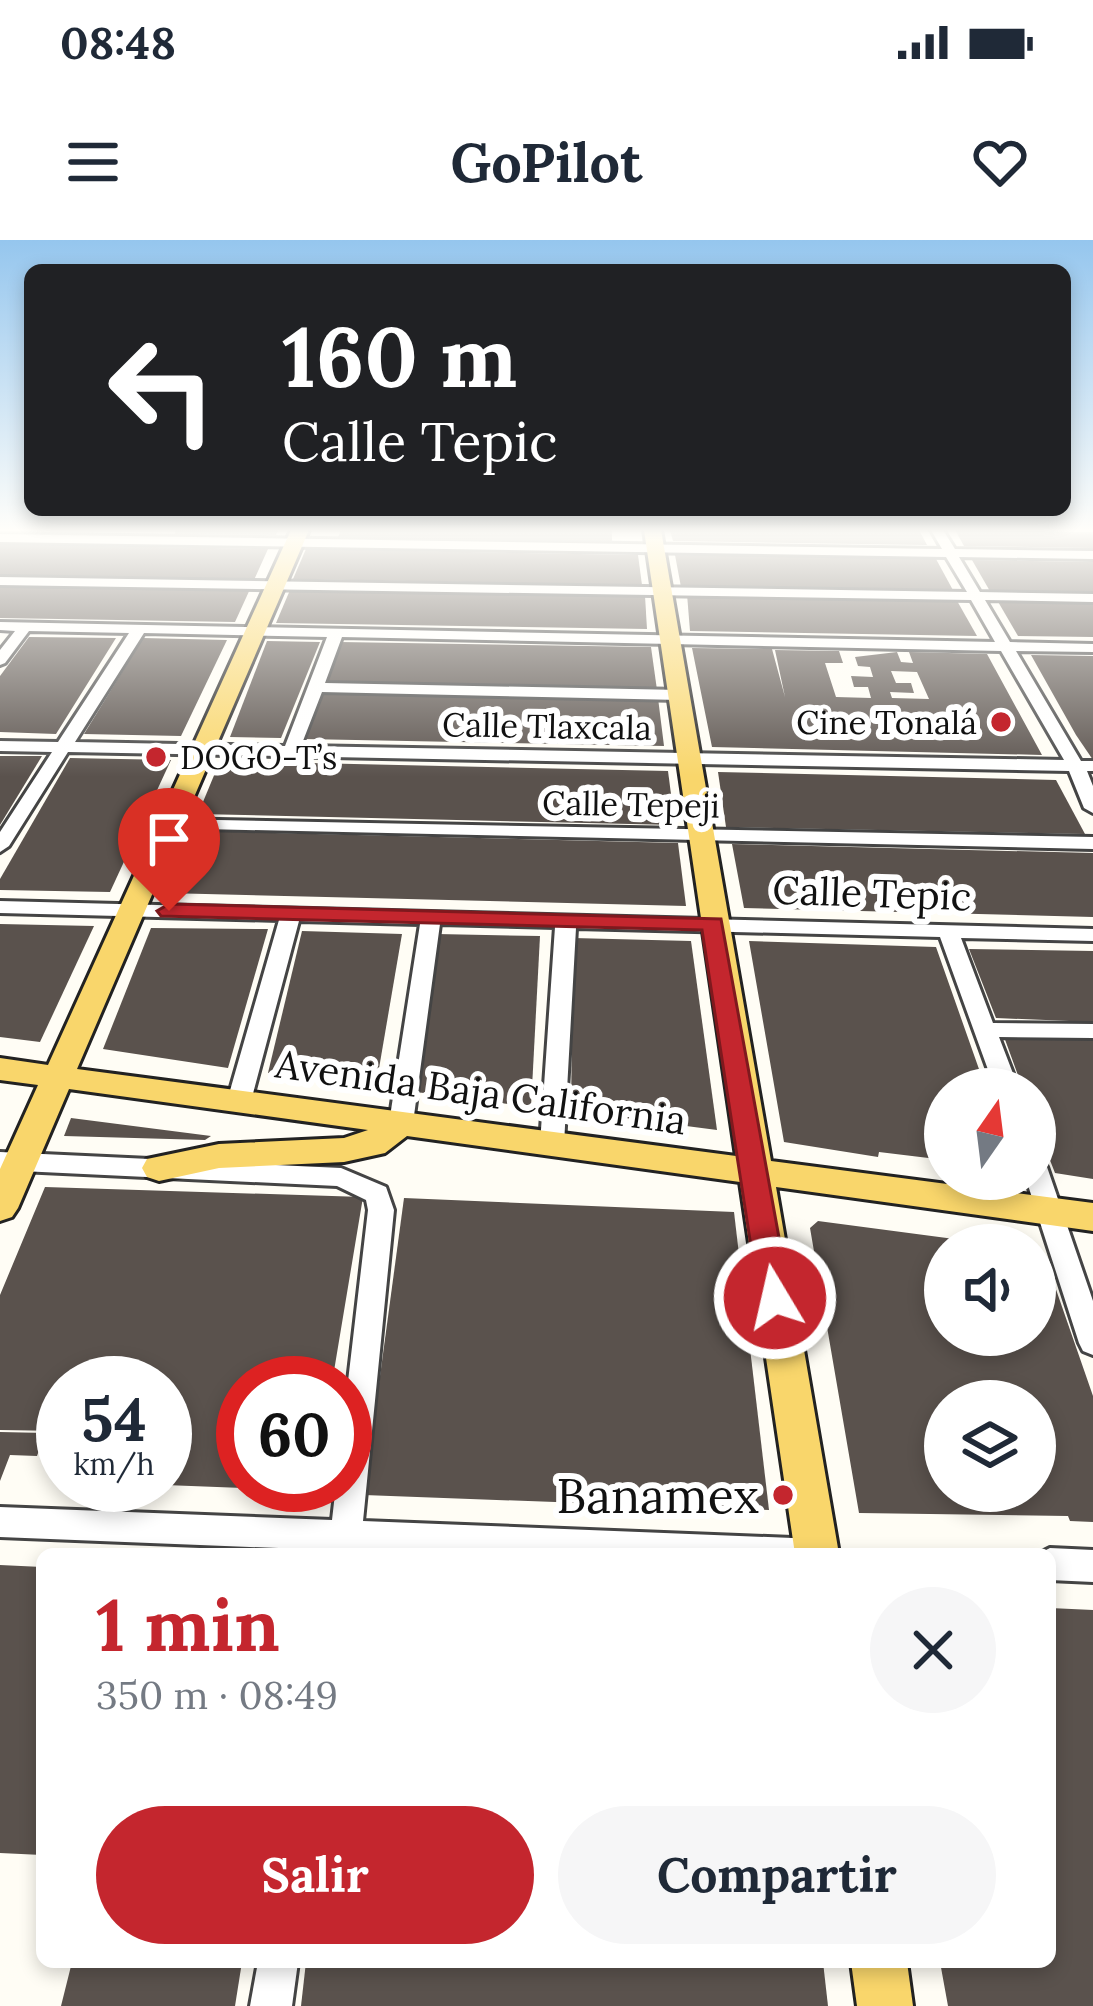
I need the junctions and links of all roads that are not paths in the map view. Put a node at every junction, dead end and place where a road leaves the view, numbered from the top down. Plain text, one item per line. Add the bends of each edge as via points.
1 (263, 612) edge
2 (666, 612) edge
3 (986, 612) edge
4 (0, 626) edge
5 (25, 627) junction
6 (139, 628) junction
7 (256, 631) junction
8 (336, 633) junction
9 (670, 639) junction
10 (1006, 646) junction
11 (1093, 648) edge
12 (0, 660) edge
13 (315, 687) junction
14 (680, 694) junction
15 (0, 746) edge
16 (62, 747) junction
17 (202, 750) junction
18 (291, 752) junction
19 (688, 758) junction
20 (1084, 766) edge
21 (1093, 808) edge
22 (167, 824) junction
23 (703, 836) junction
24 (1093, 844) edge
25 (0, 846) edge
26 (0, 907) edge
27 (128, 910) junction
28 (291, 914) junction
29 (431, 917) junction
30 (566, 920) junction
31 (713, 923) junction
32 (949, 933) junction
33 (1093, 935) edge
34 (986, 1030) junction
35 (1093, 1031) edge
36 (1000, 1068) edge
37 (0, 1069) edge
38 (56, 1076) junction
39 (239, 1101) junction
40 (400, 1123) junction
41 (552, 1144) junction
42 (9, 1161) edge
43 (159, 1168) junction
44 (754, 1171) junction
45 (1047, 1200) edge
46 (0, 1208) edge
47 (1051, 1210) junction
48 (1093, 1216) edge
49 (1093, 1343) edge
50 (0, 1522) edge
51 (345, 1545) edge
52 (502, 1548) edge
53 (816, 1548) edge
54 (1056, 1564) edge
55 (1093, 1566) edge
56 (277, 1968) edge
57 (879, 1968) edge
58 (271, 2006) edge
59 (885, 2006) edge

1 - 7 main road
2 - 9 main road
3 - 10 street
4 - 5 street
5 - 6 street
5 - 12 street
6 - 7 street
6 - 16 street
7 - 8 street
7 - 17 main road
8 - 9 street
8 - 13 street
9 - 10 street
9 - 14 main road
10 - 11 street
10 - 20 street
13 - 14 street
13 - 18 street
14 - 19 main road
15 - 16 street, Calle Tlaxcala
16 - 17 street, Calle Tlaxcala
16 - 25 street
17 - 18 street, Calle Tlaxcala
17 - 22 main road
18 - 19 street, Calle Tlaxcala
19 - 20 street, Calle Tlaxcala
19 - 23 main road
20 - 21 street
22 - 23 street, Calle Tepeji
22 - 27 main road
23 - 24 street, Calle Tepeji
23 - 31 main road
26 - 27 street, Calle Tepic
27 - 28 street, Calle Tepic
27 - 38 main road
28 - 29 street, Calle Tepic
28 - 39 street
29 - 30 street, Calle Tepic
29 - 40 street
30 - 31 street, Calle Tepic
30 - 41 street
31 - 32 street, Calle Tepic
31 - 44 main road
32 - 33 street, Calle Tepic
32 - 34 street
34 - 35 street
34 - 36 street
37 - 38 main road, Avenida Baja California
38 - 39 main road, Avenida Baja California
38 - 42 main road
39 - 40 main road, Avenida Baja California
40 - 41 main road, Avenida Baja California
40 - 43 main road via 373,1144 344,1150 218,1156
41 - 44 main road, Avenida Baja California
42 - 43 street
42 - 46 main road
43 - 51 street via 341,1177 377,1194
44 - 47 main road, Avenida Baja California
44 - 53 main road
45 - 47 street
47 - 48 main road, Avenida Baja California
47 - 49 street
50 - 51 street
51 - 52 street
54 - 55 street
56 - 58 street
57 - 59 main road

